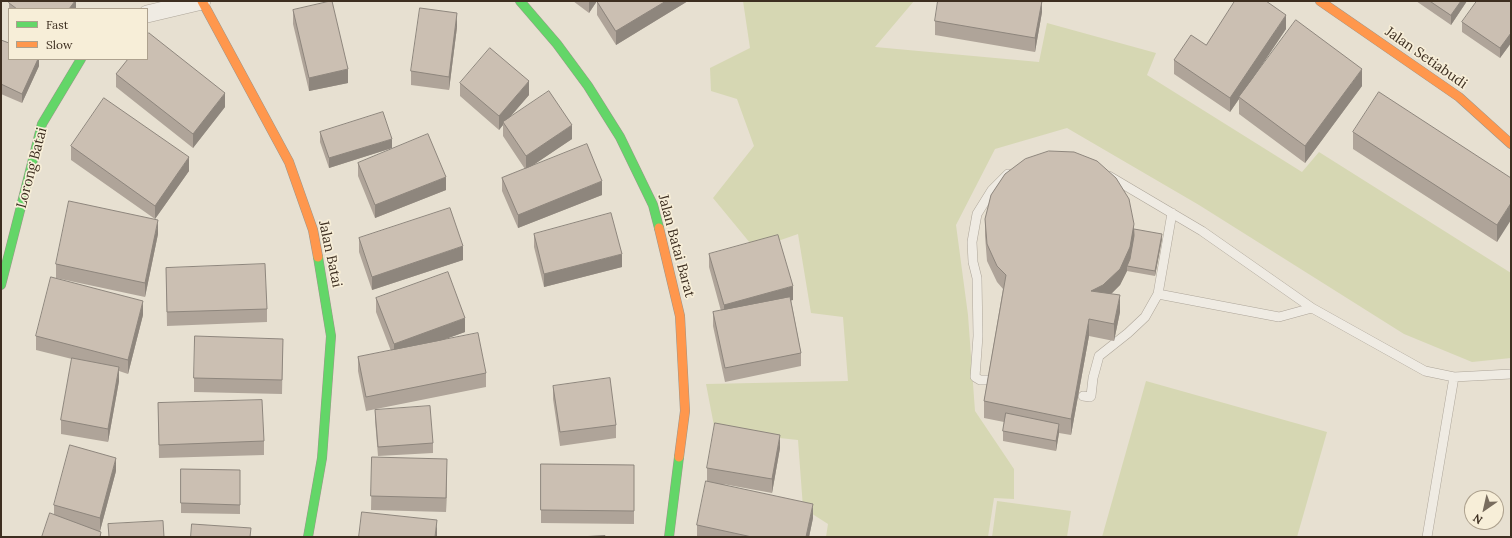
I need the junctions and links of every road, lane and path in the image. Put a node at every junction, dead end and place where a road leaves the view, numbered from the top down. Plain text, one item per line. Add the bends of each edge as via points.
1 (202, 1) edge
2 (520, 1) edge
3 (1320, 1) edge
4 (148, 14) edge
5 (80, 60) edge
6 (1511, 144) edge
7 (1015, 167) edge
8 (1098, 170) edge
9 (1172, 213) junction
10 (1, 285) edge
11 (1158, 294) junction
12 (1312, 308) junction
13 (1511, 374) edge
14 (1454, 377) junction
15 (990, 380) edge
16 (1083, 396) dead end
17 (308, 537) edge
18 (669, 537) edge
19 (1427, 537) edge

1 - 4 street
1 - 17 street, Jalan Batai via 288,162 313,230 331,336 322,458
2 - 18 street, Jalan Batai Barat via 557,44 588,86 620,137 653,205 680,316 685,411
3 - 6 street, Jalan Setiabudi via 1459,97
5 - 10 street, Lorong Batai via 42,124
7 - 15 lane via 992,190 977,214 972,242 977,278 978,336 975,377
8 - 9 lane
9 - 11 lane
9 - 12 lane via 1202,230
11 - 12 lane via 1279,317
11 - 16 lane via 1145,317 1100,356 1092,378 1091,396
12 - 14 lane via 1425,371
13 - 14 lane
14 - 19 lane

